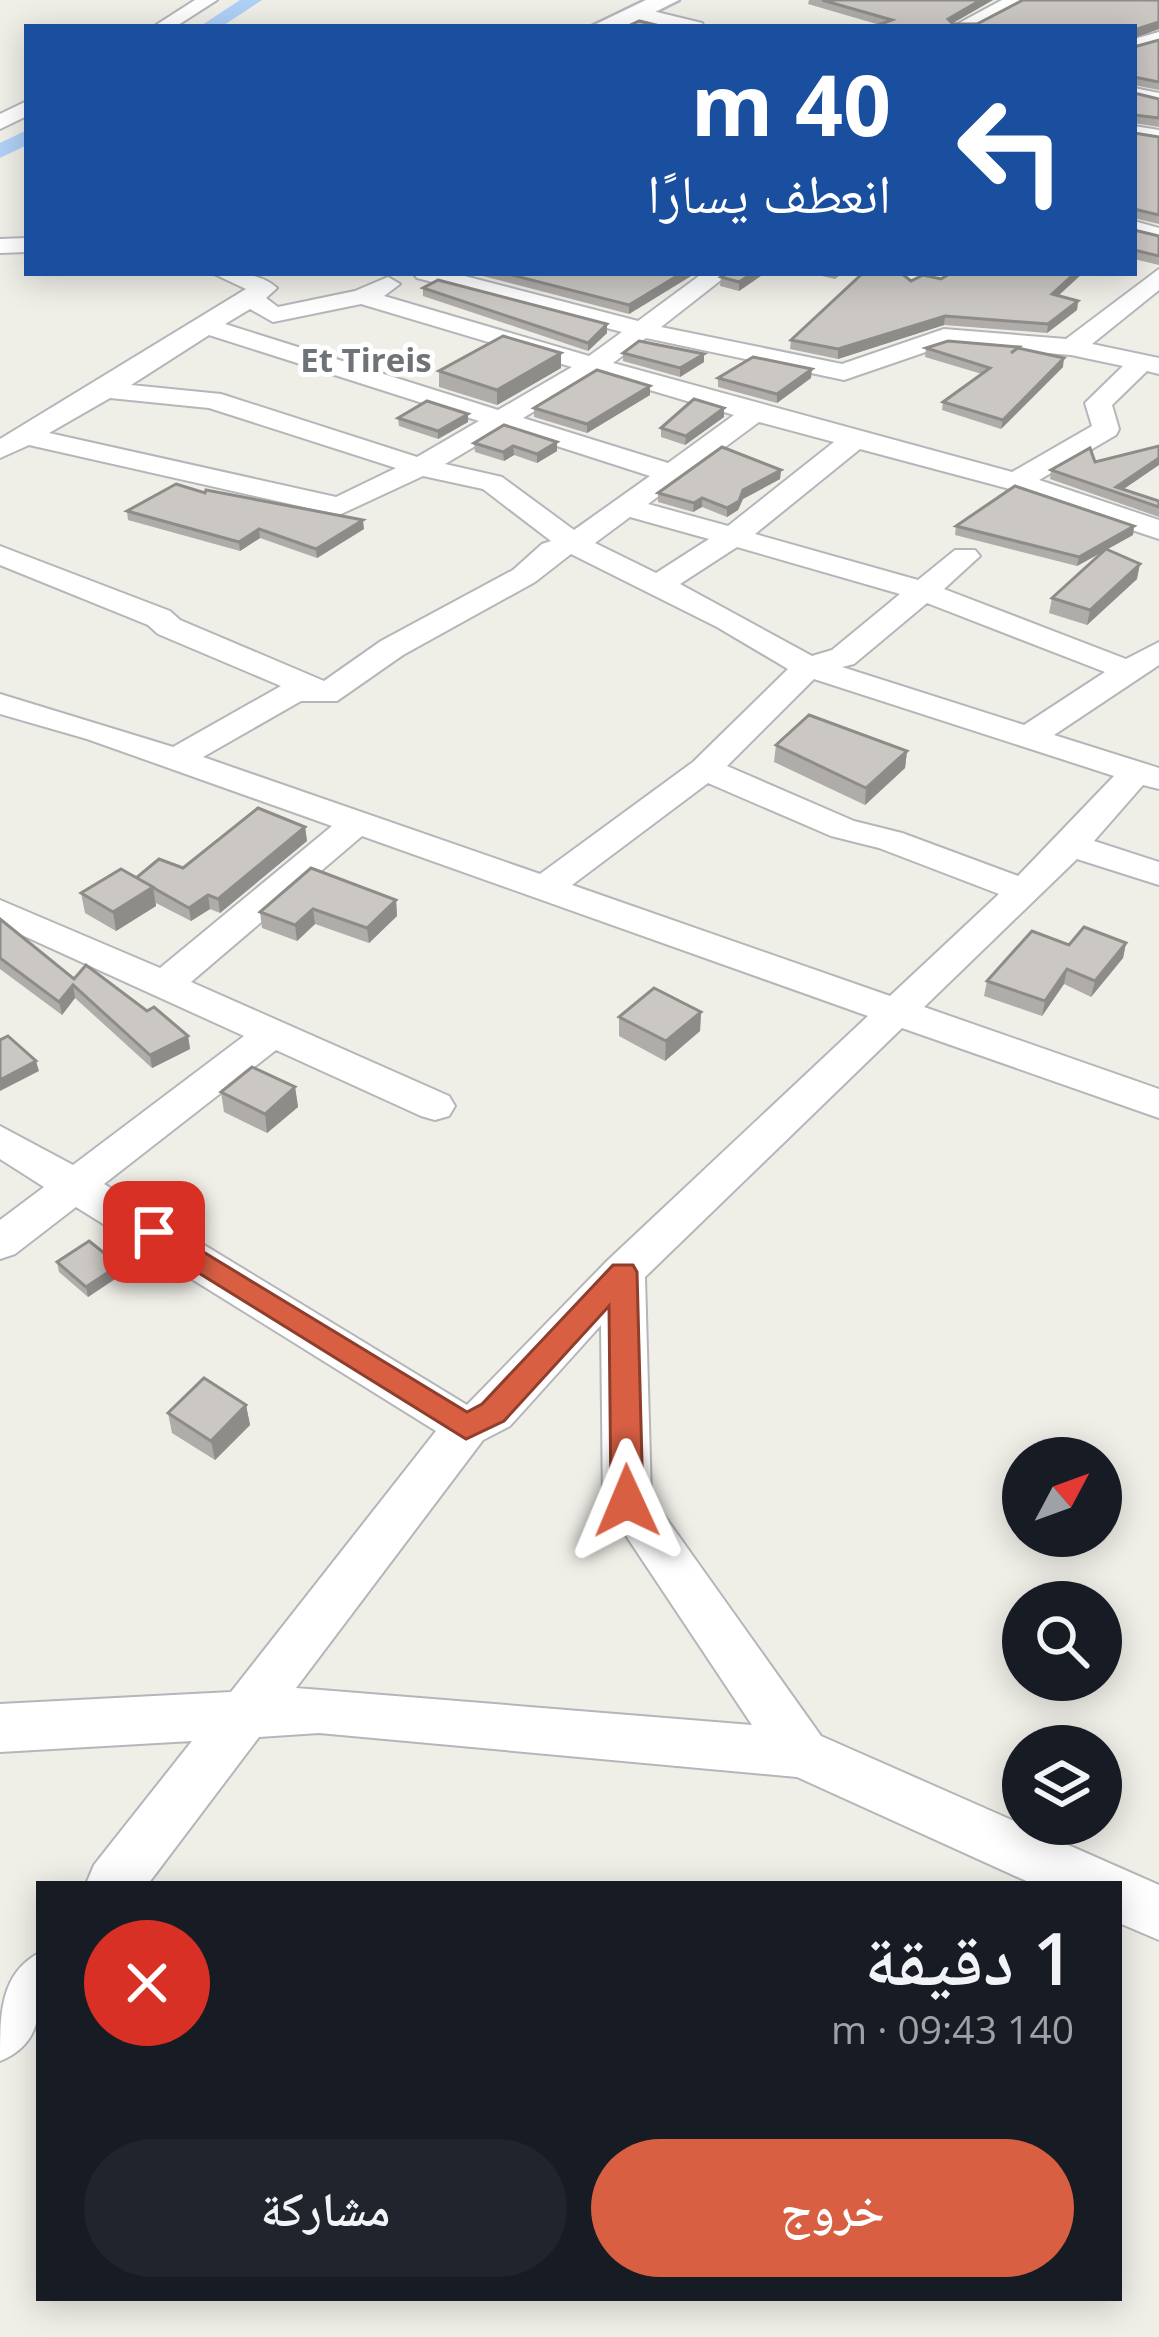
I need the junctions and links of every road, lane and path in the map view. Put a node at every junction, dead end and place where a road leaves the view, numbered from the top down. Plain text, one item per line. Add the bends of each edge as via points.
1 (208, 0) edge
2 (667, 0) edge
3 (1012, 1) edge
4 (636, 13) junction
5 (167, 24) edge
6 (610, 24) edge
7 (682, 24) edge
8 (967, 24) edge
9 (232, 276) edge
10 (404, 276) edge
11 (437, 276) edge
12 (714, 276) edge
13 (1159, 276) edge
14 (250, 297) junction
15 (362, 297) junction
16 (206, 326) junction
17 (642, 329) junction
18 (1071, 347) junction
19 (1150, 364) edge
20 (592, 366) junction
21 (105, 390) junction
22 (755, 413) junction
23 (503, 420) junction
24 (853, 441) junction
25 (12, 443) edge
26 (420, 467) junction
27 (674, 474) junction
28 (1016, 482) junction
29 (628, 507) junction
30 (1159, 530) edge
31 (734, 536) junction
32 (574, 544) junction
33 (0, 555) edge
34 (964, 556) dead end
35 (660, 584) junction
36 (922, 591) junction
37 (1159, 651) edge
38 (808, 667) junction
39 (1127, 670) junction
40 (326, 694) junction
41 (0, 704) edge
42 (1028, 736) junction
43 (176, 759) junction
44 (705, 770) junction
45 (1148, 775) edge
46 (357, 823) junction
47 (1071, 844) junction
48 (1159, 874) edge
49 (545, 888) junction
50 (1022, 890) junction
51 (0, 911) edge
52 (166, 982) junction
53 (896, 1012) junction
54 (273, 1034) junction
55 (1159, 1104) edge
56 (435, 1106) dead end
57 (0, 1140) edge
58 (76, 1183) junction
59 (0, 1244) edge
60 (623, 1272) junction
61 (466, 1427) junction
62 (245, 1714) junction
63 (0, 1728) edge
64 (802, 1753) junction
65 (116, 1881) edge
66 (1087, 1881) edge
67 (1122, 1896) edge
68 (1159, 1913) edge
69 (36, 1985) edge
70 (0, 2032) edge

1 - 5 street
2 - 4 street
3 - 8 street
4 - 6 street
4 - 7 street
9 - 14 street via 265,288
10 - 15 street
11 - 17 street
12 - 17 street
13 - 18 street
14 - 15 street via 273,315
14 - 16 street
15 - 20 street
16 - 21 street
16 - 23 street
17 - 18 street via 844,372 944,337
17 - 20 street
18 - 19 street
19 - 28 street via 1098,403 1106,429
20 - 22 street
20 - 23 street
21 - 25 street
21 - 26 street via 212,400
22 - 24 street
22 - 27 street
23 - 26 street
23 - 27 street
24 - 28 street
24 - 31 street
25 - 26 street via 339,506
26 - 32 street via 492,483
27 - 29 street
28 - 30 street
29 - 31 street
29 - 32 street
31 - 35 street
31 - 36 street
32 - 35 street
32 - 40 street via 552,550 524,576
33 - 40 street
34 - 36 street
35 - 38 street
36 - 38 street via 843,657
36 - 39 street
37 - 39 street
38 - 42 street
38 - 44 street
39 - 42 street
40 - 43 street via 295,692
41 - 43 street
42 - 45 street
43 - 46 street
44 - 49 street
44 - 50 street via 843,829
45 - 47 street
46 - 49 street
46 - 52 street
47 - 48 street
47 - 50 street
49 - 53 street
50 - 53 street
51 - 52 street
52 - 54 street
53 - 55 street
53 - 60 street
54 - 56 street
54 - 58 street
57 - 58 street
58 - 59 street
58 - 61 street
60 - 61 street via 493,1413
60 - 64 street via 627,1501
61 - 62 street
62 - 63 street
62 - 64 street via 319,1710
62 - 65 street
64 - 66 street
67 - 68 street
69 - 70 street

